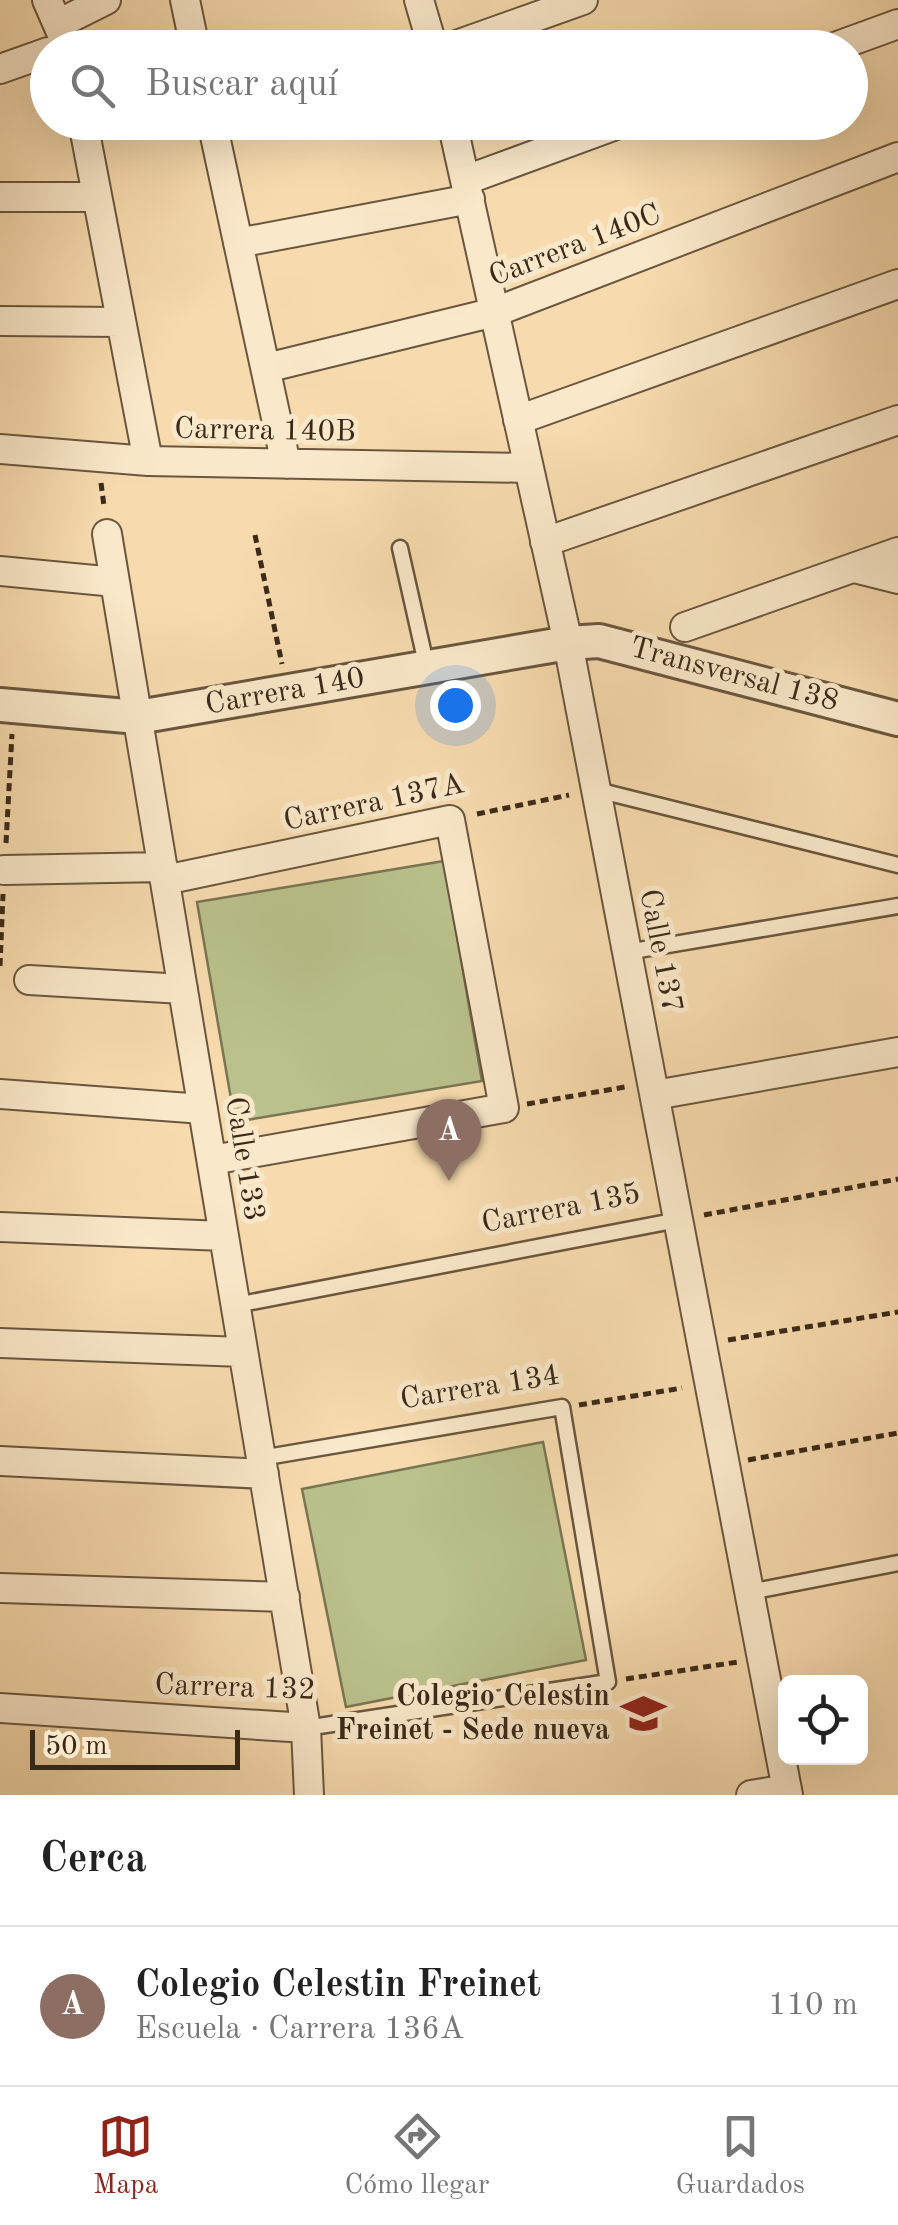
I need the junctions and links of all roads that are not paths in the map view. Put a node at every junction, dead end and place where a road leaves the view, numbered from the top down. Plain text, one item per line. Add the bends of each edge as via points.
1 (106, 0) edge
2 (185, 0) edge
3 (419, 0) edge
4 (583, 0) edge
5 (898, 24) edge
6 (66, 30) edge
7 (192, 30) edge
8 (428, 30) edge
9 (499, 30) edge
10 (868, 35) edge
11 (30, 52) edge
12 (0, 69) edge
13 (86, 140) edge
14 (216, 140) edge
15 (456, 140) edge
16 (582, 140) edge
17 (898, 157) edge
18 (468, 189) junction
19 (0, 196) edge
20 (97, 197) junction
21 (238, 243) junction
22 (898, 284) edge
23 (494, 312) junction
24 (0, 321) edge
25 (121, 322) junction
26 (266, 368) junction
27 (518, 420) junction
28 (898, 420) edge
29 (0, 449) edge
30 (148, 461) junction
31 (286, 464) junction
32 (529, 468) junction
33 (107, 534) road end
34 (545, 542) junction
35 (400, 548) dead end
36 (898, 552) edge
37 (852, 568) junction
38 (0, 571) edge
39 (898, 580) edge
40 (115, 582) junction
41 (684, 627) dead end
42 (568, 644) junction
43 (427, 668) junction
44 (7, 706) edge
45 (138, 717) junction
46 (898, 719) edge
47 (596, 789) junction
48 (898, 865) edge
49 (4, 870) road end
50 (164, 874) junction
51 (898, 906) edge
52 (627, 952) junction
53 (29, 980) dead end
54 (183, 988) junction
55 (898, 1052) edge
56 (653, 1089) junction
57 (0, 1094) edge
58 (203, 1109) junction
59 (212, 1160) junction
60 (678, 1220) junction
61 (0, 1226) edge
62 (224, 1236) junction
63 (236, 1304) junction
64 (0, 1342) edge
65 (244, 1352) junction
66 (0, 1461) edge
67 (263, 1466) junction
68 (898, 1563) edge
69 (0, 1588) edge
70 (750, 1592) junction
71 (285, 1597) junction
72 (608, 1682) joint
73 (0, 1708) edge
74 (306, 1728) junction
75 (788, 1792) edge
76 (310, 1795) edge
77 (750, 1795) edge

1 - 6 street
2 - 7 street
3 - 8 street
4 - 9 street
5 - 10 street
11 - 12 street
13 - 20 street
14 - 21 street
15 - 18 street, Calle 137
16 - 18 street
17 - 23 street, Carrera 140C
18 - 21 street
18 - 23 street, Calle 137
19 - 20 street
20 - 25 street
21 - 26 street
22 - 27 street
23 - 26 street, Carrera 140C
23 - 27 street, Calle 137
24 - 25 street
25 - 30 street
26 - 31 street
27 - 32 street, Calle 137
28 - 34 street
29 - 30 street, Carrera 140B
30 - 31 street, Carrera 140B
31 - 32 street, Carrera 140B
32 - 34 street, Calle 137
33 - 40 street, Calle 133
34 - 42 street, Calle 137
35 - 43 lane
36 - 37 street
37 - 39 street
37 - 41 street
38 - 40 street
40 - 45 street, Calle 133
42 - 43 street, Carrera 140
42 - 46 street, Transversal 138 via 613,644
42 - 47 street, Calle 137
43 - 45 street, Carrera 140
44 - 45 street, Carrera 140
45 - 50 street, Calle 133
47 - 48 lane
47 - 52 street, Calle 137
49 - 50 street, Carrera 137A
50 - 54 street, Calle 133
50 - 59 street, Carrera 137A via 450,820 504,1108
51 - 52 lane
52 - 56 street, Calle 137
53 - 54 street
54 - 58 street, Calle 133
55 - 56 street
56 - 60 street, Calle 137
57 - 58 street
58 - 59 street, Calle 133
59 - 62 street, Calle 133
60 - 63 lane, Carrera 135
60 - 70 street, Calle 137
61 - 62 street
62 - 63 street, Calle 133
63 - 65 street, Calle 133
64 - 65 street
65 - 67 street, Calle 133
66 - 67 street, Carrera 134
67 - 71 street, Calle 133
67 - 72 lane, Carrera 134 via 562,1408
68 - 70 lane
69 - 71 street
70 - 75 street, Calle 137
71 - 74 street, Calle 133
72 - 74 lane, Carrera 132
73 - 74 street, Carrera 132
74 - 76 street, Calle 133
75 - 77 street

